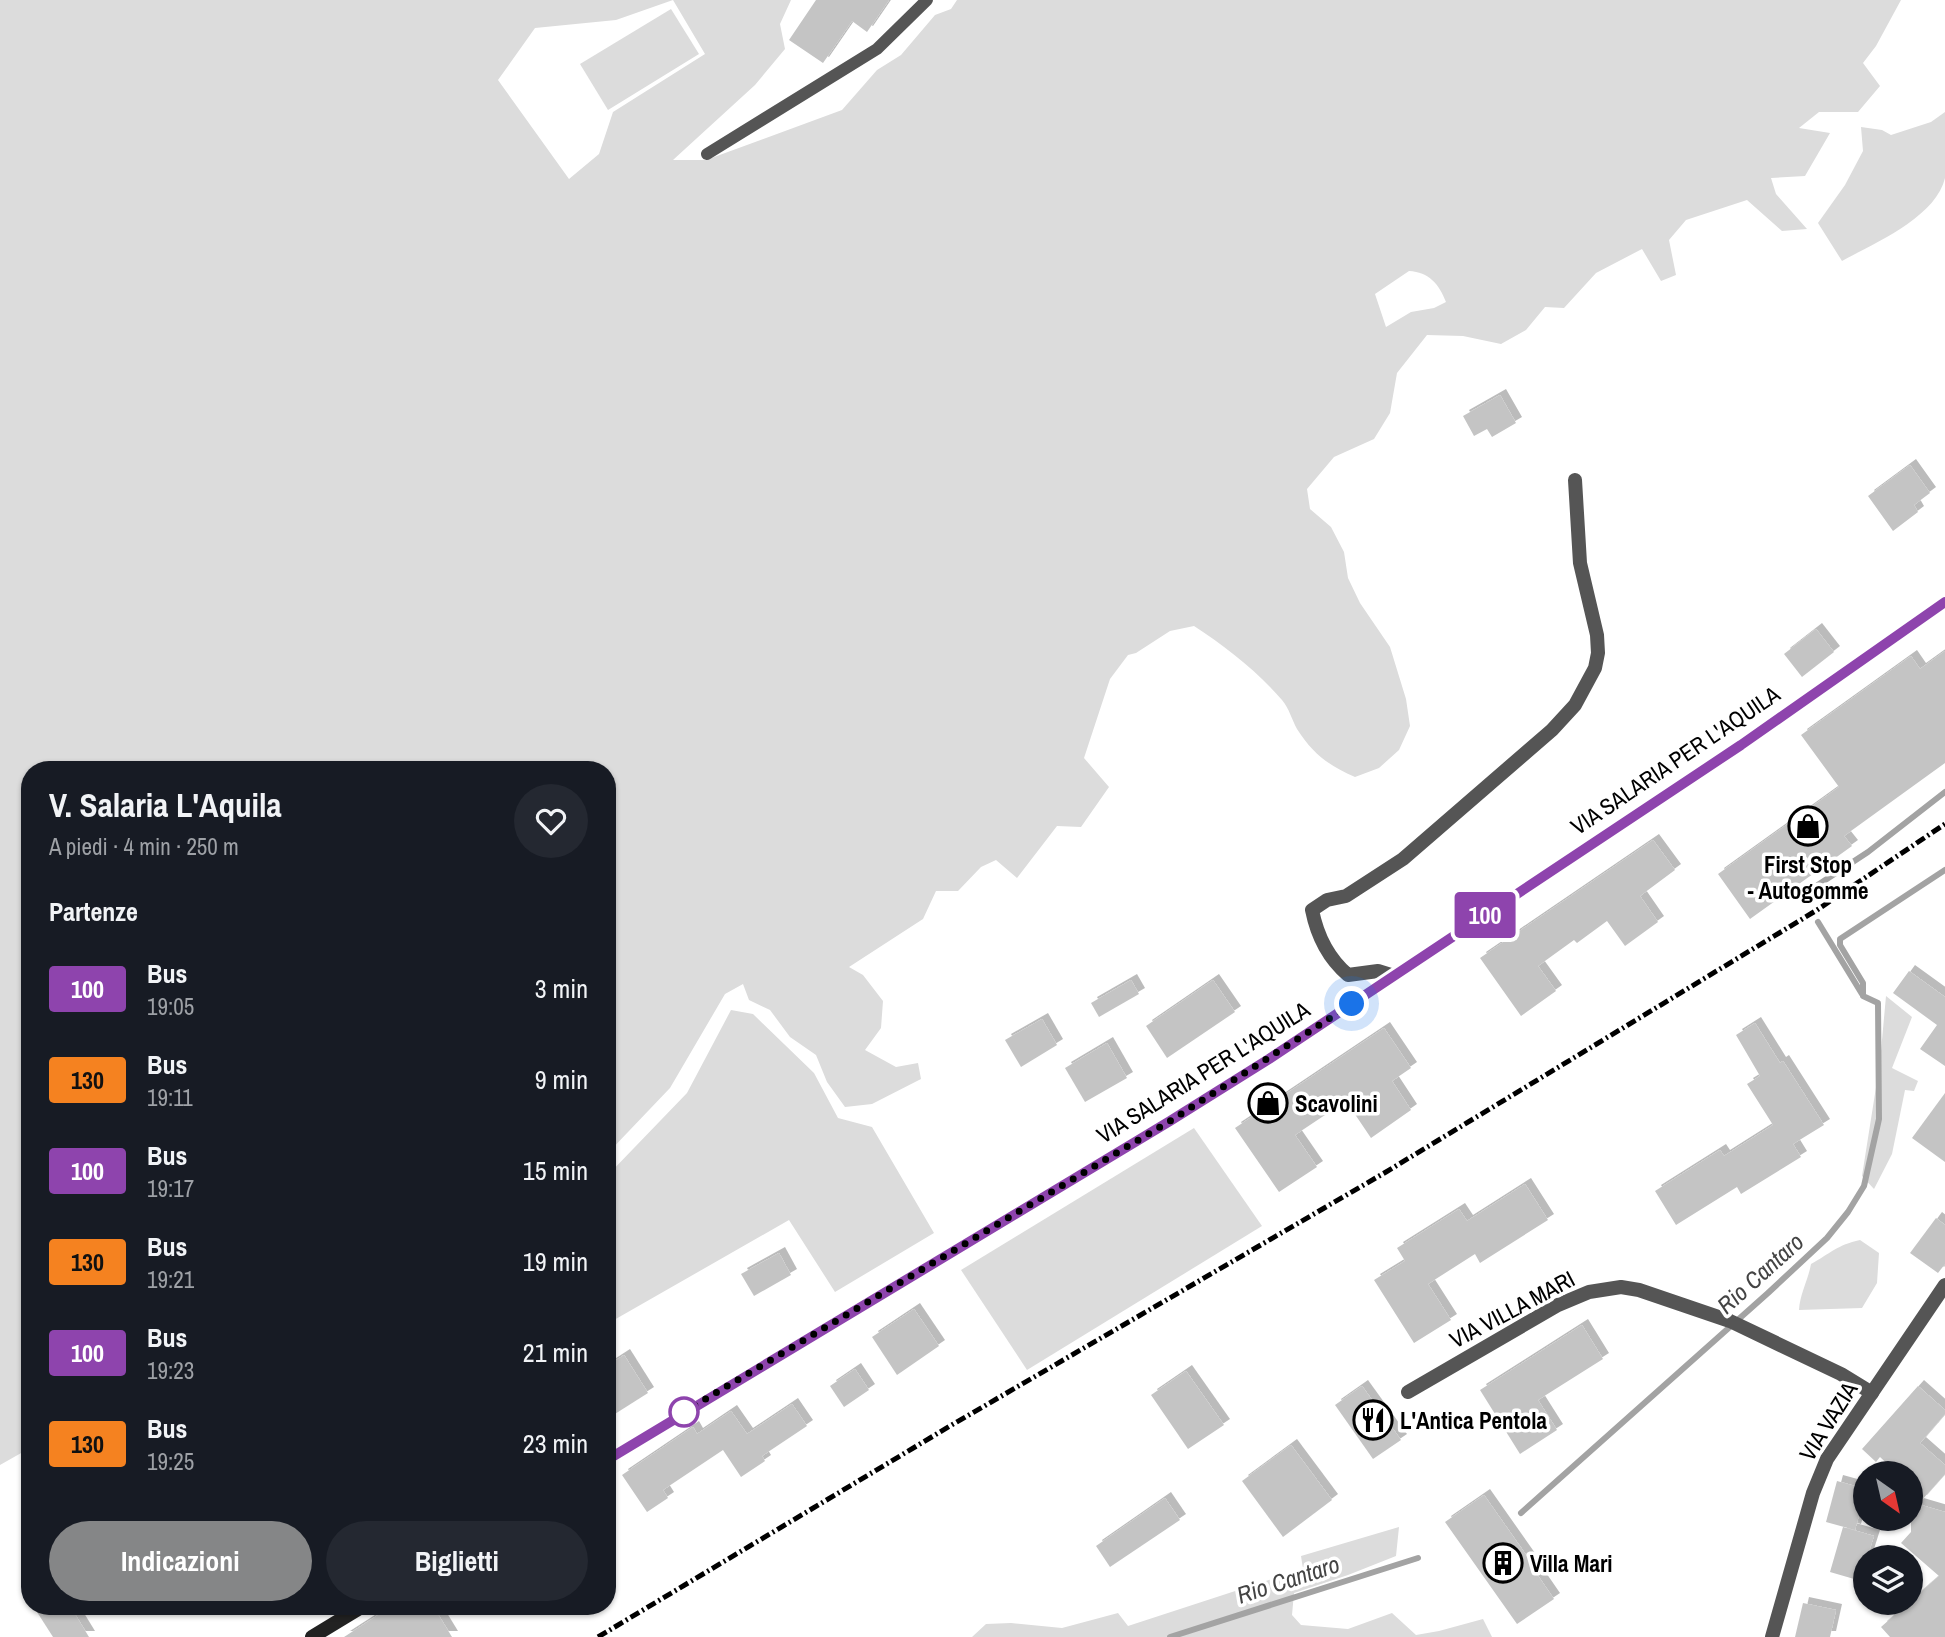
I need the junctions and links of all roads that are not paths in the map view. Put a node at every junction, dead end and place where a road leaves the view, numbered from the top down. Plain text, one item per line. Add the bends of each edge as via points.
1 (927, 0) edge
2 (707, 154) dead end
3 (1575, 480) dead end
4 (1945, 602) edge
5 (1394, 976) junction
6 (1945, 1285) edge
7 (1408, 1392) dead end
8 (1872, 1393) junction
9 (616, 1455) edge
10 (348, 1615) edge
11 (312, 1637) edge
12 (1772, 1637) edge

1 - 2 lane via 877,49
3 - 5 street via 1580,563 1598,644 1595,668 1575,705 1403,859 1346,896 1327,900 1312,910 1316,929 1332,958 1348,975 1378,971
4 - 5 main road, VIA SALARIA PER L'AQUILA via 1741,745
5 - 9 main road, VIA SALARIA PER L'AQUILA via 1170,1121
6 - 8 street, VIA VAZIA
7 - 8 street, VIA VILLA MARI via 1558,1306 1589,1292 1621,1287 1730,1321
8 - 12 street, VIA VAZIA via 1827,1460 1813,1493
10 - 11 main road

